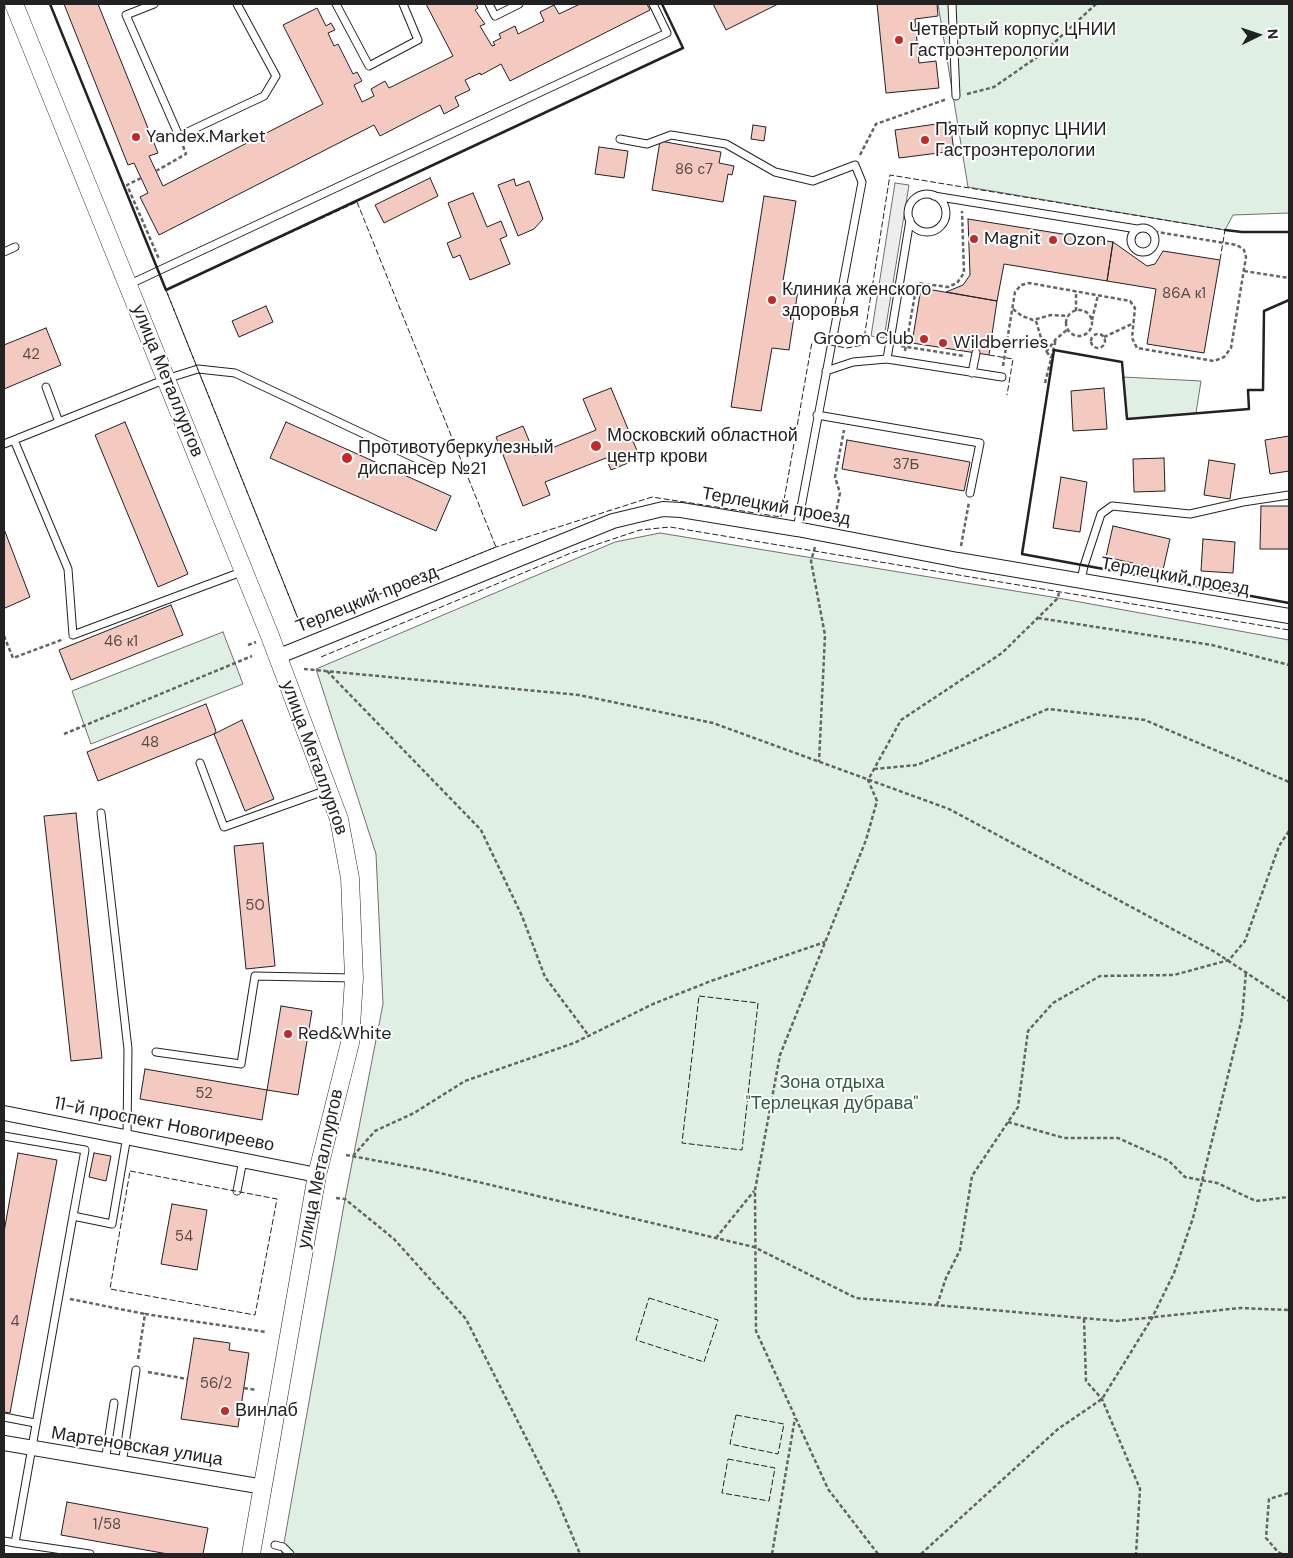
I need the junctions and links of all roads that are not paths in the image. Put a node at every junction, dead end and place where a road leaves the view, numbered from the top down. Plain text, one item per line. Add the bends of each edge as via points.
1 (14, 4) edge
2 (154, 4) edge
3 (237, 4) edge
4 (336, 4) edge
5 (403, 4) edge
6 (489, 4) edge
7 (519, 4) edge
8 (654, 4) edge
9 (952, 4) edge
10 (956, 96) road end
11 (620, 139) dead end
12 (934, 196) junction
13 (910, 220) junction
14 (1138, 229) junction
15 (15, 247) dead end
16 (4, 252) edge
17 (128, 285) junction
18 (975, 356) road end
19 (887, 359) junction
20 (826, 371) junction
21 (972, 372) junction
22 (1002, 377) dead end
23 (166, 379) junction
24 (46, 387) dead end
25 (817, 415) junction
26 (60, 422) junction
27 (14, 440) junction
28 (4, 444) edge
29 (440, 470) dead end
30 (970, 493) road end
31 (1289, 495) edge
32 (797, 529) junction
33 (244, 571) junction
34 (1081, 580) junction
35 (1289, 616) edge
36 (277, 657) junction
37 (200, 763) dead end
38 (328, 789) junction
39 (102, 813) dead end
40 (354, 978) junction
41 (156, 1052) dead end
42 (4, 1113) edge
43 (4, 1136) edge
44 (127, 1136) junction
45 (243, 1160) junction
46 (317, 1175) junction
47 (237, 1191) dead end
48 (73, 1216) junction
49 (136, 1370) road end
50 (114, 1403) dead end
51 (4, 1417) edge
52 (35, 1423) junction
53 (4, 1443) edge
54 (30, 1448) junction
55 (104, 1462) junction
56 (122, 1465) junction
57 (264, 1487) junction
58 (4, 1541) edge
59 (15, 1543) junction
60 (275, 1545) dead end
61 (90, 1554) edge
62 (251, 1554) edge
63 (290, 1554) edge

1 - 17 street, улица Металлургов
2 - 3 lane via 126,15 179,136 264,96 276,76
4 - 5 lane via 369,66 418,40
6 - 7 lane via 495,16
8 - 17 lane via 667,34
9 - 10 lane
11 - 20 lane via 647,144 671,135 726,144 775,172 813,181 855,165 862,182
12 - 13 lane via 928,194 916,198 909,208
12 - 13 lane via 944,204 943,224 932,232 925,232 913,226
12 - 14 lane
13 - 19 lane
14 - 14 lane via 1130,239 1133,247 1139,252 1147,252 1154,246 1155,238 1152,231
15 - 16 lane
17 - 23 street, улица Металлургов
18 - 21 lane
19 - 20 lane via 853,362
19 - 21 lane
20 - 25 lane
21 - 22 lane
23 - 26 lane
23 - 29 lane via 198,369 235,373
23 - 33 street, улица Металлургов
24 - 26 lane
25 - 30 lane via 980,443
25 - 32 lane
26 - 27 lane
27 - 28 lane
27 - 33 lane via 68,569 73,636
31 - 34 lane via 1190,514 1112,506 1101,514
32 - 34 street, Терлецкий проезд
32 - 36 street, Терлецкий проезд via 681,510 644,513 613,521
33 - 36 street, улица Металлургов
34 - 35 street, Терлецкий проезд
36 - 38 street, улица Металлургов
37 - 38 lane via 224,827
38 - 40 street, улица Металлургов via 339,819 350,878
39 - 44 lane via 128,1049
40 - 41 lane via 255,976 241,1064
40 - 46 street, улица Металлургов via 350,1043
42 - 44 street, 11-й проспект Новогиреево
43 - 48 lane via 85,1150
44 - 45 street, 11-й проспект Новогиреево
44 - 48 lane via 112,1224
45 - 46 street, 11-й проспект Новогиреево
45 - 47 lane
46 - 57 street, улица Металлургов
48 - 52 lane
49 - 56 lane
50 - 55 lane
51 - 52 lane
52 - 54 lane
53 - 54 street, Мартеновская улица
54 - 55 street, Мартеновская улица
54 - 59 lane
55 - 56 street, Мартеновская улица
56 - 57 street, Мартеновская улица
57 - 62 street, улица Металлургов
58 - 59 lane
59 - 61 lane
60 - 63 lane

